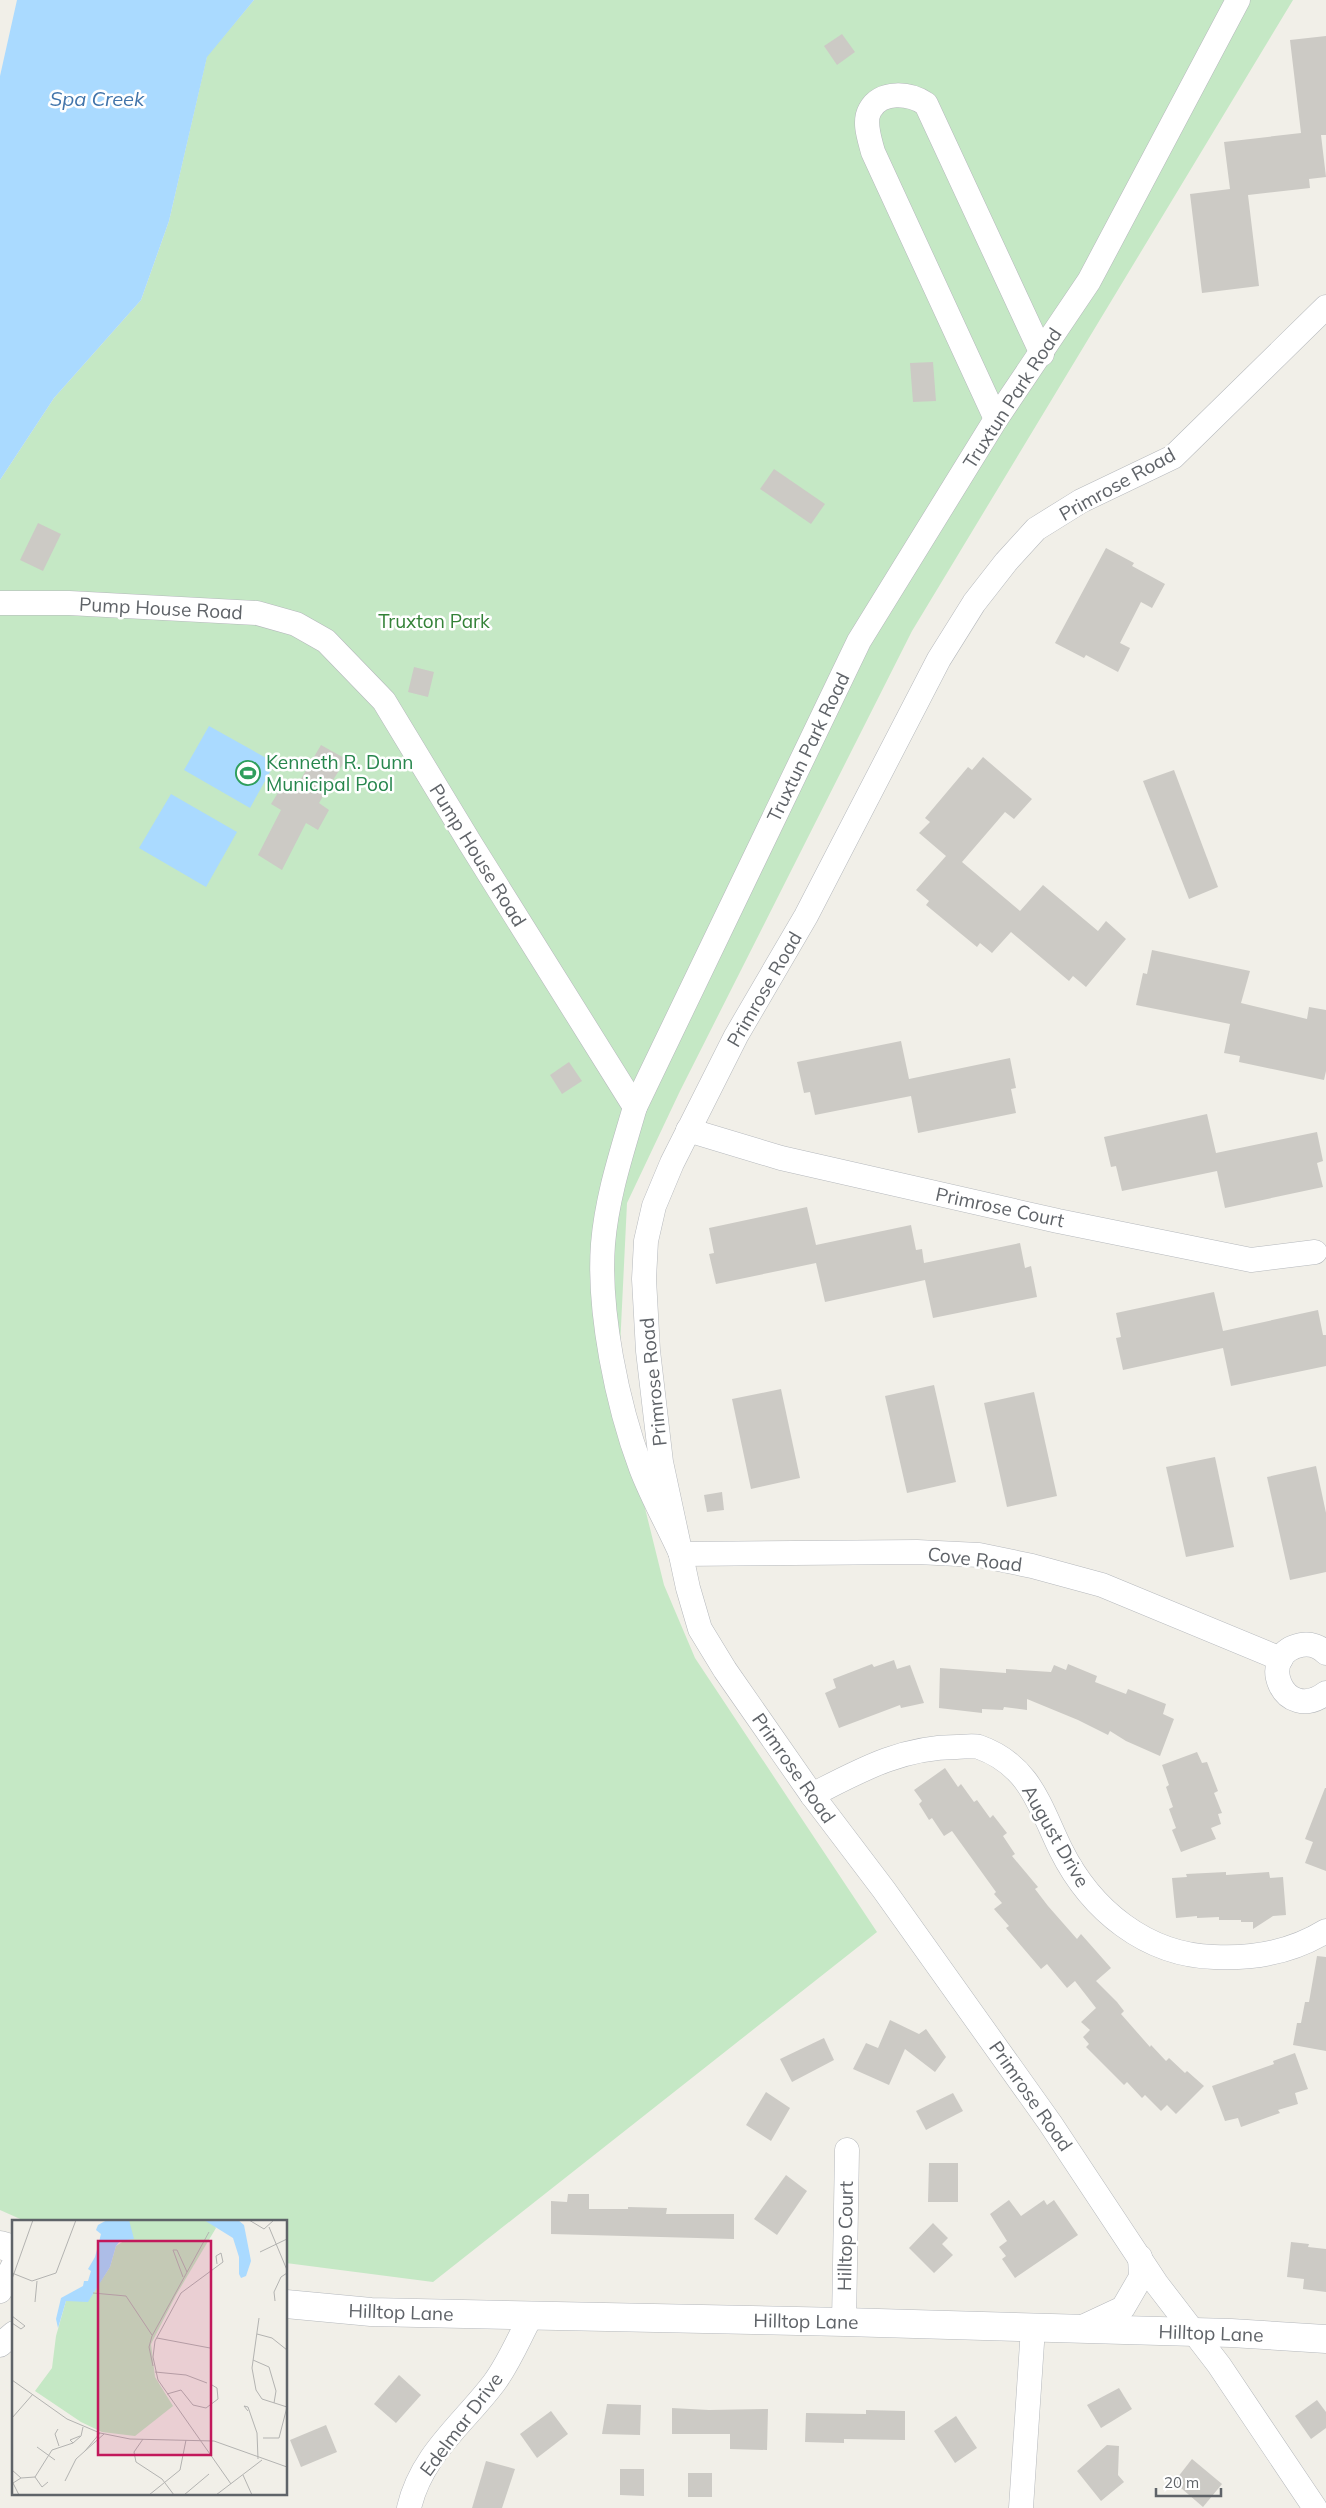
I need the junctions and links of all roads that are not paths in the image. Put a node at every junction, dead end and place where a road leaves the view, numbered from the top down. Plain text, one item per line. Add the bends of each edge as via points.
1 (1238, 0) edge
2 (1326, 307) edge
3 (1042, 354) junction
4 (996, 419) junction
5 (0, 604) edge
6 (635, 1107) junction
7 (688, 1130) junction
8 (1315, 1252) dead end
9 (681, 1554) junction
10 (1326, 1653) edge
11 (1281, 1659) junction
12 (1326, 1693) edge
13 (812, 1795) junction
14 (1326, 1931) edge
15 (847, 2150) dead end
16 (1140, 2257) junction
17 (12, 2268) edge
18 (0, 2291) edge
19 (288, 2304) edge
20 (531, 2316) junction
21 (844, 2322) junction
22 (1033, 2328) junction
23 (1078, 2329) junction
24 (1195, 2332) junction
25 (12, 2335) edge
26 (1326, 2339) edge
27 (0, 2345) edge
28 (409, 2508) edge
29 (1021, 2508) edge
30 (1315, 2508) edge

1 - 3 street, Truxtun Park Road via 1089,281
2 - 7 street, Primrose Road via 1173,457 1080,501 1036,529 974,603 939,659 806,916 736,1036
3 - 4 street, Truxtun Park Road
3 - 4 street via 926,104 915,96 882,99 870,110 867,125 873,152
4 - 6 street, Truxtun Park Road via 859,641
5 - 6 street, Pump House Road via 69,603 257,613 296,624 326,642 384,701
6 - 9 street, Truxtun Park Road via 607,1213 603,1245 605,1306 617,1385 641,1467
7 - 8 street, Primrose Court via 791,1161 1251,1260
7 - 9 street, Primrose Road via 654,1206 646,1242 644,1279 648,1351 661,1462
9 - 11 street, Cove Road via 917,1552 979,1556 1102,1585
9 - 13 street, Primrose Road via 700,1629
10 - 11 street via 1314,1645 1305,1644 1288,1650
11 - 12 street via 1278,1683 1290,1697 1308,1702
13 - 14 street, August Drive via 882,1760 933,1747 978,1747 1012,1766 1038,1798 1062,1851 1086,1890 1112,1917 1159,1947 1182,1954 1238,1958 1294,1947
13 - 16 street, Primrose Road via 956,1989
15 - 21 street, Hilltop Court
16 - 23 street via 1142,2277 1123,2308
16 - 24 street, Primrose Road
17 - 18 street
19 - 20 street, Hilltop Lane via 371,2312
20 - 21 street, Hilltop Lane
20 - 28 street, Edelmar Drive via 495,2382 438,2448 420,2475
21 - 22 street, Hilltop Lane
22 - 23 street, Hilltop Lane
22 - 29 street
23 - 24 street, Hilltop Lane
24 - 26 street, Hilltop Lane
24 - 30 street, Primrose Road
25 - 27 street

